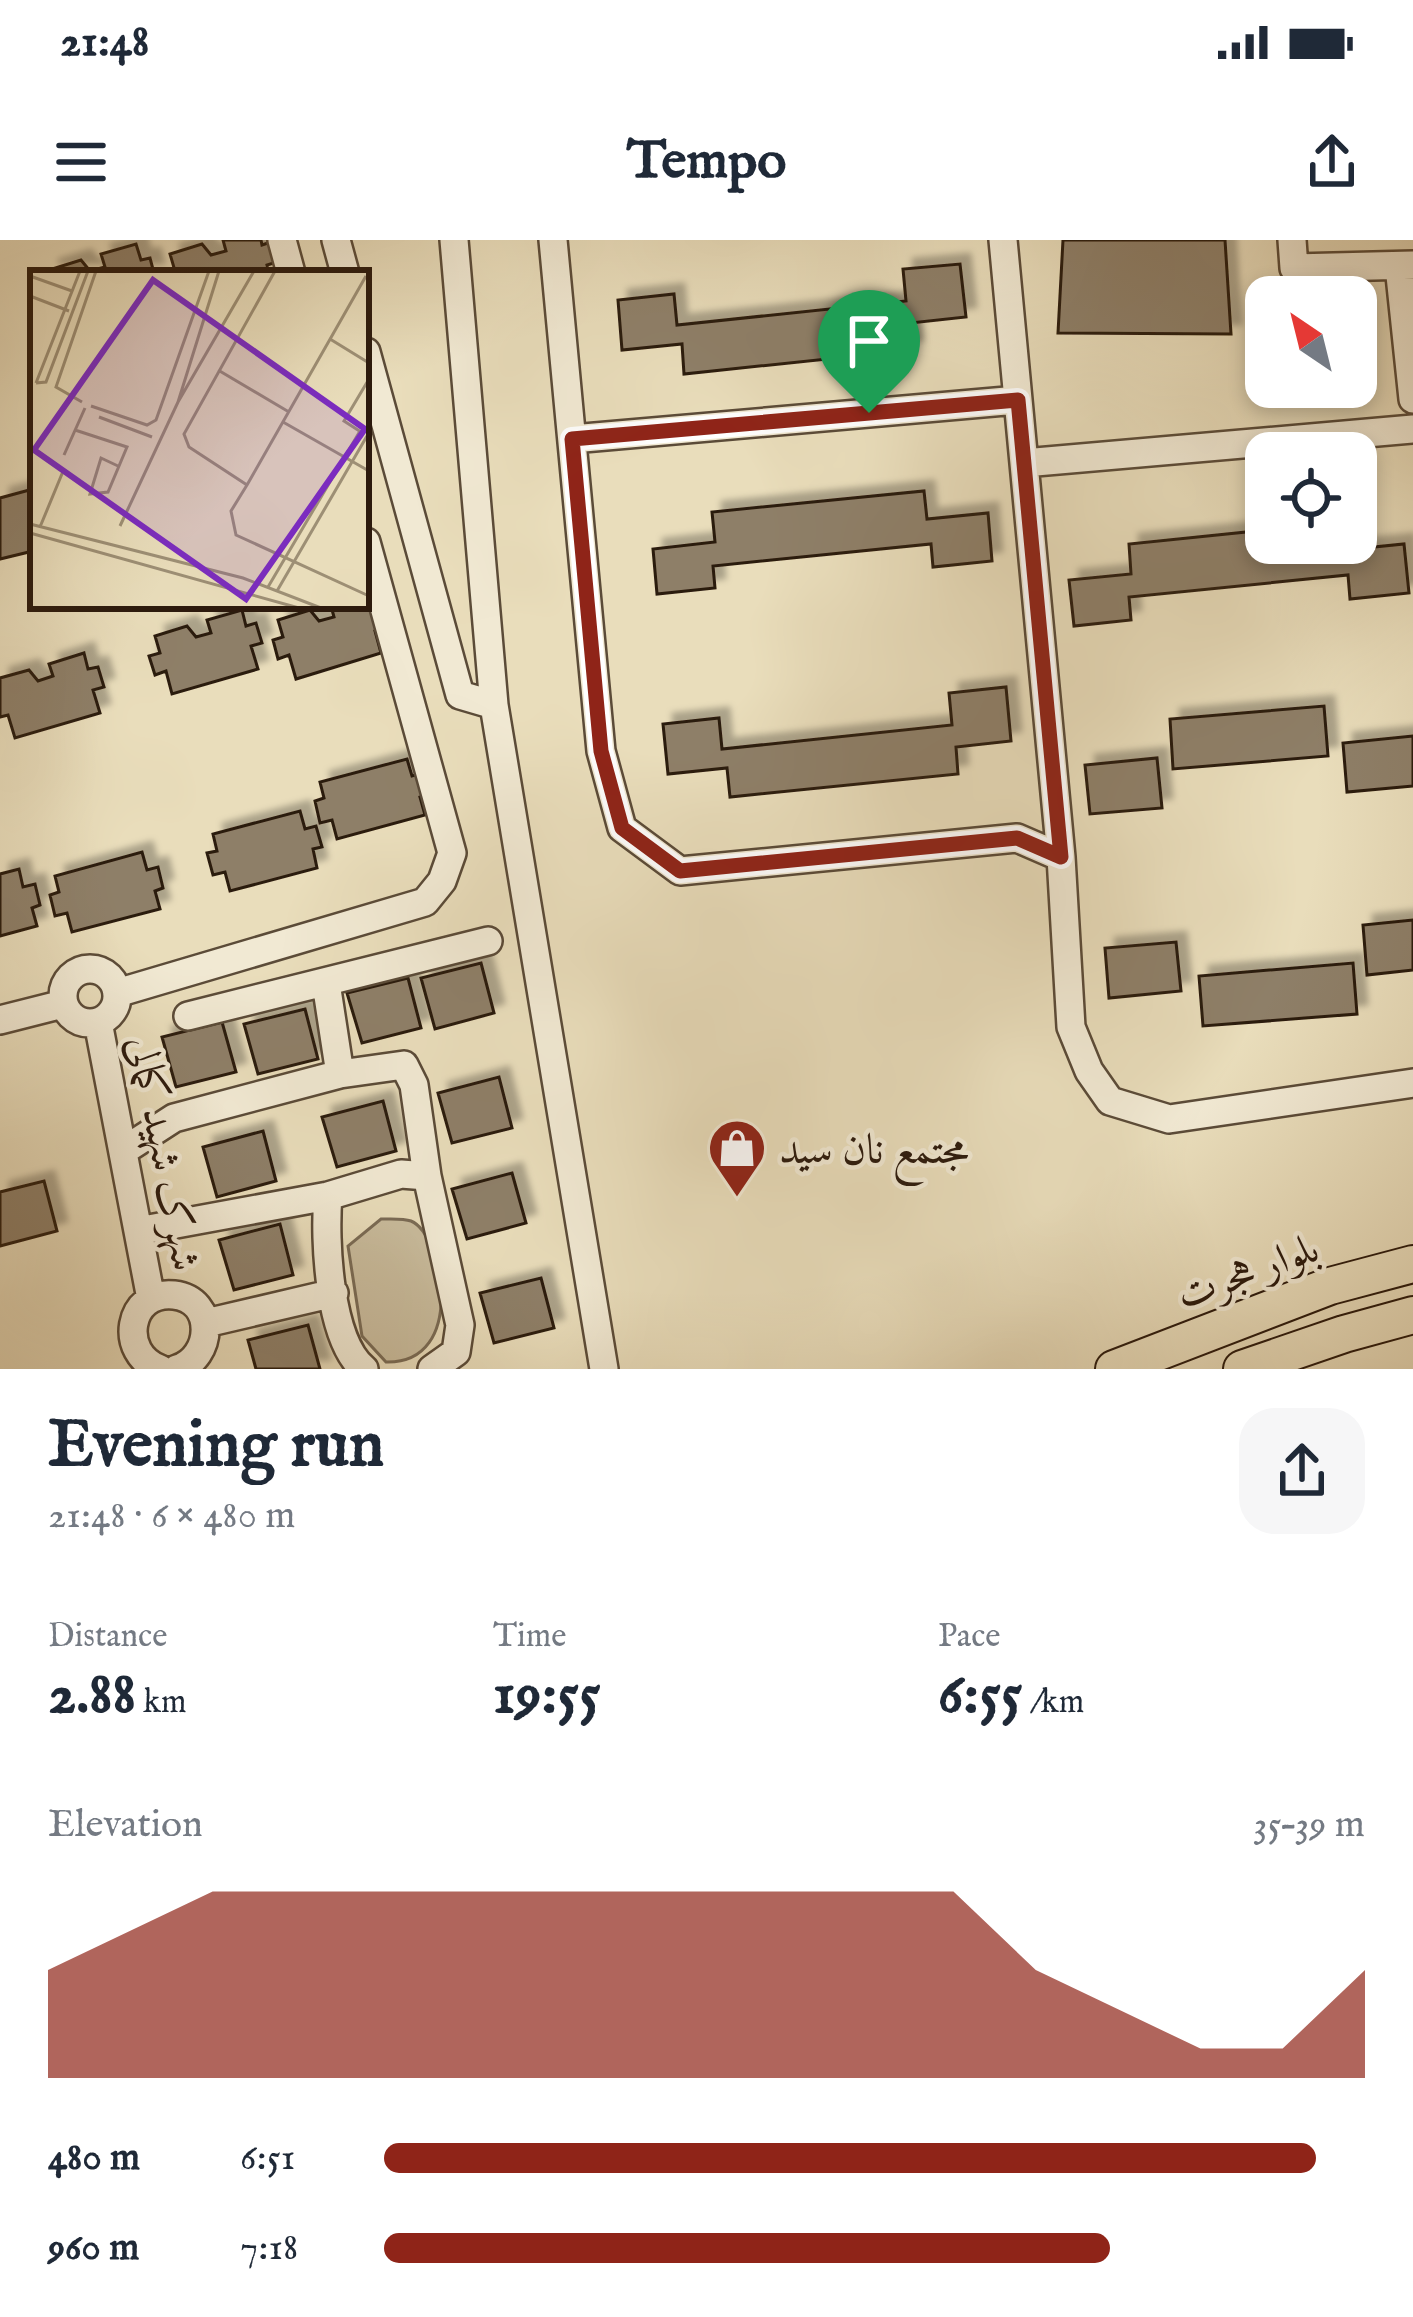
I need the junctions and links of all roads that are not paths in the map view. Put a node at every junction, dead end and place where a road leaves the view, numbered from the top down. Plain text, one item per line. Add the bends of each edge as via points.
1 (282, 240) edge
2 (336, 240) edge
3 (454, 240) edge
4 (553, 240) edge
5 (1003, 240) edge
6 (1292, 240) edge
7 (1406, 266) edge
8 (290, 270) edge
9 (344, 270) edge
10 (369, 363) edge
11 (1413, 399) edge
12 (1018, 400) junction
13 (1413, 429) edge
14 (572, 439) junction
15 (1024, 463) junction
16 (369, 553) edge
17 (494, 705) junction
18 (1061, 857) junction
19 (488, 941) dead end
20 (326, 983) junction
21 (117, 993) junction
22 (63, 1004) junction
23 (188, 1016) dead end
24 (0, 1020) edge
25 (98, 1022) junction
26 (340, 1074) junction
27 (1413, 1083) edge
28 (123, 1151) junction
29 (427, 1176) junction
30 (328, 1196) junction
31 (139, 1232) junction
32 (1413, 1264) edge
33 (334, 1293) junction
34 (152, 1299) junction
35 (1413, 1316) edge
36 (206, 1323) junction
37 (190, 1366) edge
38 (1253, 1367) edge
39 (160, 1369) edge
40 (364, 1369) edge
41 (432, 1369) edge
42 (604, 1369) edge
43 (1114, 1369) edge

1 - 8 street
2 - 9 street
3 - 17 street
4 - 14 street
5 - 12 street
6 - 7 street via 1294,268
7 - 11 street
10 - 17 street via 454,679 460,695
12 - 14 street
12 - 15 street
13 - 15 street
14 - 18 street via 601,751 622,828 680,871 1017,838
15 - 18 street
16 - 21 street via 452,853 442,881 425,902
17 - 42 street
18 - 27 street via 1071,1028 1110,1101 1169,1118
19 - 20 street
20 - 23 street
20 - 26 street
21 - 22 street via 110,976 84,969 69,978
21 - 25 street via 113,1011
22 - 24 street
22 - 25 street via 73,1018
25 - 28 street, شهرک شهید کمالی
26 - 28 street via 173,1118
26 - 29 street via 404,1065
28 - 31 street, شهرک شهید کمالی
29 - 30 street via 401,1174
29 - 41 street via 460,1325 456,1352
30 - 31 street
30 - 33 street
31 - 34 street, شهرک شهید کمالی
32 - 43 main road, بلوار هجرت via 1330,1286
33 - 36 street
33 - 40 street via 351,1358
34 - 36 street via 184,1298
34 - 39 street via 135,1316 132,1339 142,1359
35 - 38 main road
36 - 37 street via 203,1349

